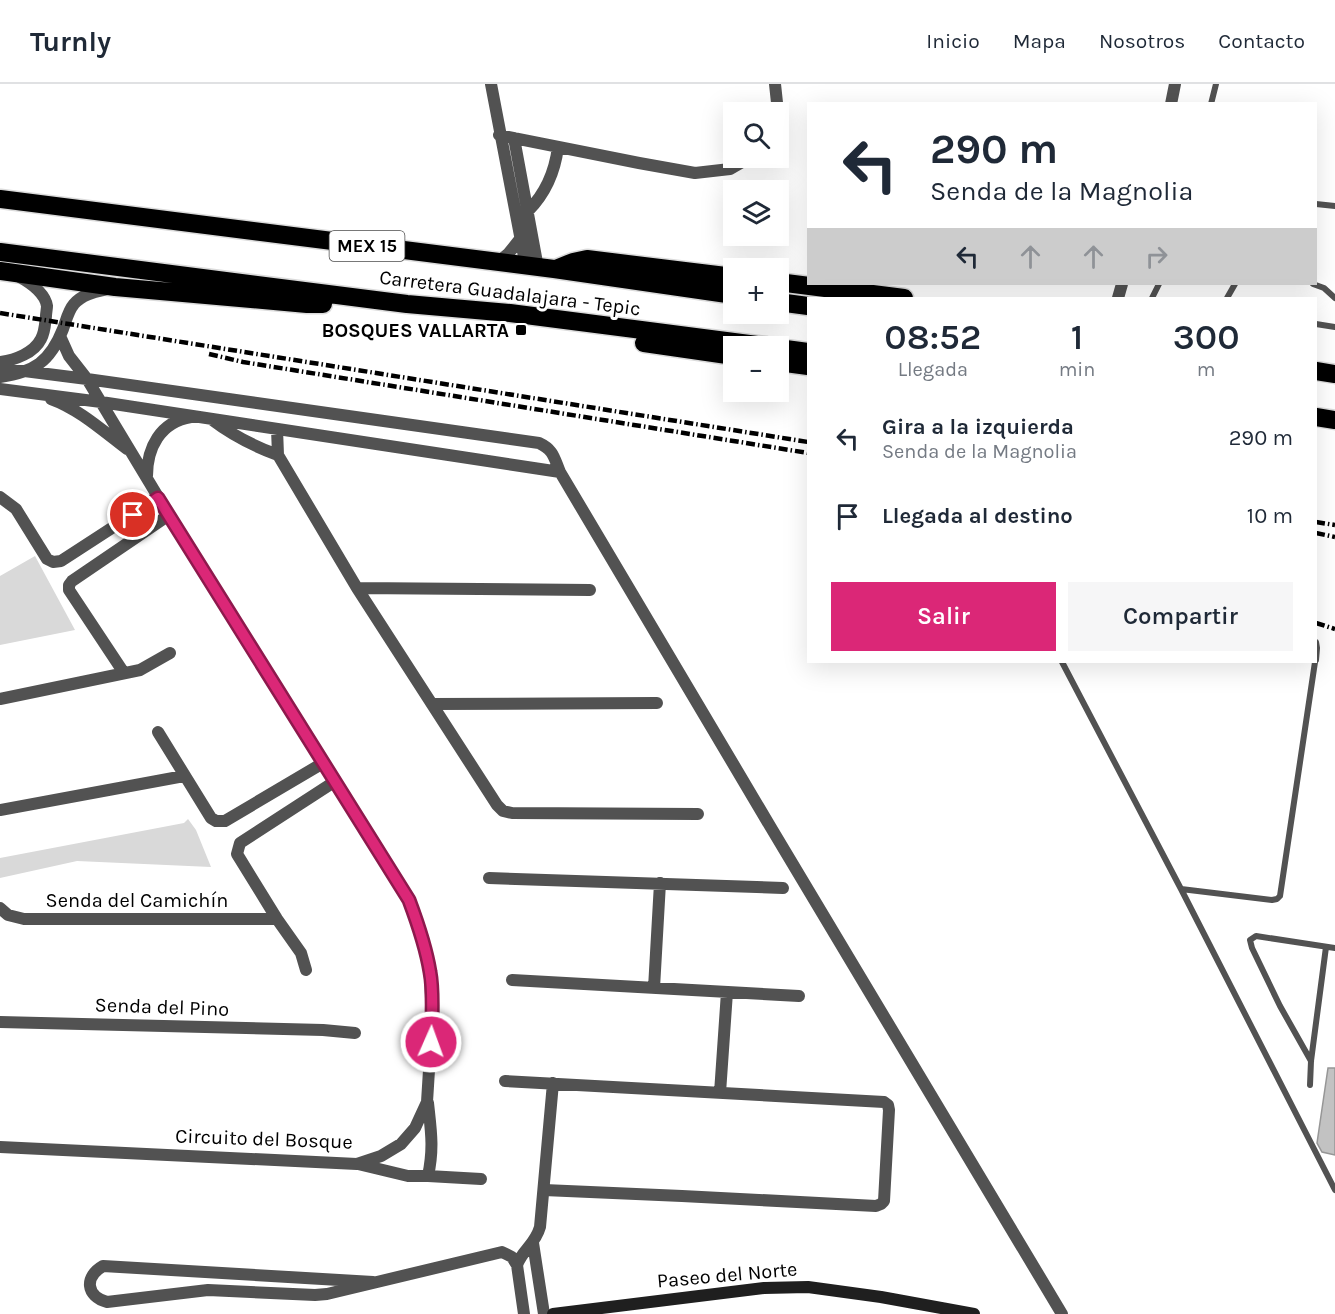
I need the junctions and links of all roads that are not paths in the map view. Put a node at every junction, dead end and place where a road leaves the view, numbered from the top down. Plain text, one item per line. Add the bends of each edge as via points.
1 (491, 84) edge
2 (775, 84) edge
3 (1175, 84) edge
4 (1216, 84) edge
5 (777, 102) edge
6 (1171, 102) edge
7 (1212, 102) edge
8 (500, 135) junction
9 (514, 138) junction
10 (558, 147) junction
11 (732, 168) edge
12 (1, 196) edge
13 (1317, 204) edge
14 (1335, 206) edge
15 (528, 211) junction
16 (520, 239) junction
17 (0, 252) edge
18 (497, 263) junction
19 (539, 268) junction
20 (4, 271) edge
21 (723, 276) edge
22 (789, 283) edge
23 (1316, 285) edge
24 (115, 287) junction
25 (723, 293) edge
26 (896, 297) edge
27 (1335, 298) edge
28 (789, 303) edge
29 (407, 304) junction
30 (807, 306) edge
31 (556, 320) junction
32 (1317, 324) edge
33 (1335, 327) edge
34 (60, 336) junction
35 (723, 341) edge
36 (789, 349) edge
37 (807, 352) edge
38 (723, 354) edge
39 (0, 362) edge
40 (789, 363) edge
41 (807, 366) edge
42 (0, 368) edge
43 (1317, 371) edge
44 (22, 372) junction
45 (1335, 374) edge
46 (0, 377) edge
47 (87, 379) junction
48 (0, 389) edge
49 (35, 394) junction
50 (101, 402) junction
51 (194, 416) junction
52 (1317, 417) edge
53 (210, 418) junction
54 (1335, 420) edge
55 (277, 429) junction
56 (132, 453) junction
57 (278, 455) junction
58 (560, 472) junction
59 (147, 478) junction
60 (0, 497) edge
61 (158, 498) junction
62 (169, 515) junction
63 (357, 588) junction
64 (590, 590) dead end
65 (170, 653) dead end
66 (1063, 663) edge
67 (1315, 663) edge
68 (124, 674) junction
69 (0, 699) edge
70 (657, 703) dead end
71 (432, 704) junction
72 (158, 732) dead end
73 (323, 763) junction
74 (184, 776) junction
75 (334, 782) junction
76 (0, 810) edge
77 (698, 814) dead end
78 (489, 878) dead end
79 (660, 883) junction
80 (783, 888) dead end
81 (1181, 889) junction
82 (0, 908) edge
83 (277, 919) junction
84 (1326, 947) junction
85 (1335, 948) edge
86 (306, 970) dead end
87 (512, 980) dead end
88 (654, 988) junction
89 (726, 992) junction
90 (799, 996) dead end
91 (0, 1022) edge
92 (355, 1033) dead end
93 (1311, 1060) junction
94 (506, 1081) dead end
95 (553, 1083) junction
96 (1310, 1085) dead end
97 (720, 1093) junction
98 (427, 1102) junction
99 (0, 1147) edge
100 (357, 1164) junction
101 (428, 1176) junction
102 (481, 1179) dead end
103 (544, 1190) junction
104 (1335, 1190) edge
105 (533, 1243) junction
106 (516, 1265) junction
107 (373, 1282) junction
108 (524, 1314) edge
109 (544, 1314) edge
110 (553, 1314) edge
111 (974, 1314) edge
112 (1062, 1314) edge

1 - 8 street
2 - 5 street
3 - 6 street
4 - 7 lane
8 - 9 street
8 - 16 street
9 - 10 street
9 - 15 street
10 - 11 street via 695,173
10 - 15 street via 546,187
12 - 18 highway, Carretera Guadalajara - Tepic / MEX 15
13 - 14 lane
15 - 19 street
16 - 18 street
16 - 19 street
17 - 29 highway, Carretera Guadalajara - Tepic
18 - 19 highway, Carretera Guadalajara - Tepic / MEX 15
19 - 21 highway via 587,260
19 - 25 highway, Carretera Guadalajara - Tepic / MEX 15
20 - 24 highway
20 - 39 street via 24,279 39,291 47,305 41,340 22,356
22 - 26 highway
23 - 27 lane
24 - 29 highway via 307,304
24 - 34 street via 83,296 74,304
28 - 30 highway
29 - 31 highway, Carretera Guadalajara - Tepic
31 - 35 highway, Carretera Guadalajara - Tepic
31 - 38 highway via 614,339
32 - 33 lane
34 - 44 street via 45,360
34 - 47 street, Circuito del Bosque via 69,356
36 - 37 highway
40 - 41 highway
42 - 44 street
43 - 45 highway
44 - 46 street
44 - 47 street
47 - 50 street, Circuito del Bosque
47 - 58 street via 539,443 552,452
48 - 49 street
49 - 50 street
49 - 56 street via 84,417
50 - 51 street
50 - 56 street, Circuito del Bosque
51 - 53 street
51 - 59 street via 168,426 158,437 147,463
52 - 54 highway
53 - 55 street
53 - 57 street via 242,440
55 - 57 street
55 - 58 street
56 - 59 street, Circuito del Bosque
57 - 63 street
58 - 112 street
59 - 61 street, Circuito del Bosque
60 - 61 street via 16,509 47,559 53,562 61,561
61 - 62 street, Circuito del Bosque
62 - 68 street via 69,585
62 - 73 street, Circuito del Bosque
63 - 64 street
63 - 71 street
65 - 68 street via 140,670
66 - 81 lane
67 - 81 lane via 1280,896 1272,900
68 - 69 street
70 - 71 street
71 - 77 street via 503,811
72 - 74 street
73 - 74 street via 225,821 211,818
73 - 75 street, Circuito del Bosque
74 - 76 street
75 - 83 street, Senda del Camichín via 240,843 237,854
75 - 98 street, Circuito del Bosque via 409,900 422,935 430,974 432,1022
78 - 79 street
79 - 80 street
79 - 88 street
81 - 104 lane
82 - 83 street, Senda del Camichín via 24,920
83 - 86 street, Senda del Camichín via 301,953
84 - 85 lane
84 - 93 lane
84 - 93 lane via 1256,936 1251,940 1280,1006
87 - 88 street
88 - 89 street
89 - 90 street
89 - 97 street
91 - 92 street, Senda del Pino
93 - 96 lane
94 - 95 street
95 - 97 street
95 - 103 street
97 - 103 street via 884,1102 890,1110 884,1201 876,1206
98 - 100 street, Circuito del Bosque via 415,1128 401,1144
98 - 101 street via 433,1141
99 - 100 street, Circuito del Bosque
100 - 101 street via 408,1176
101 - 102 street
103 - 105 street via 540,1227
105 - 106 street
105 - 109 street
106 - 107 street via 512,1257 502,1252
106 - 108 street
107 - 107 street via 102,1266 90,1278 93,1294 107,1302 208,1290 315,1295
110 - 111 street, Paseo del Norte via 764,1288 808,1287

